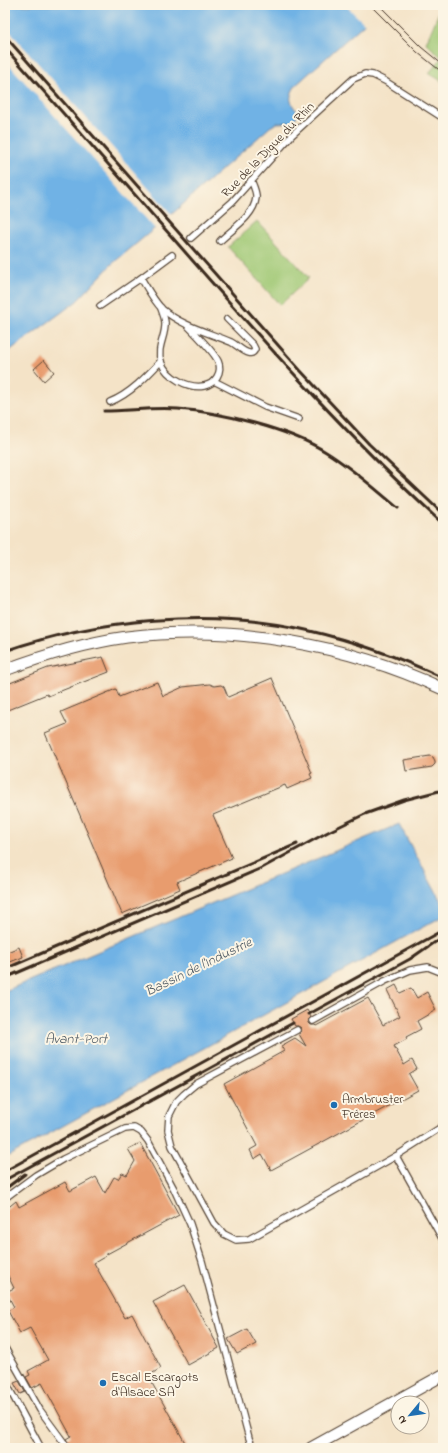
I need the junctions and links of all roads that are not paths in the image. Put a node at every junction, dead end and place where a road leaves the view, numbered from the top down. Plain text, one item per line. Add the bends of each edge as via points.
1 (443, 118) edge
2 (251, 180) junction
3 (191, 238) dead end
4 (220, 241) dead end
5 (172, 255) dead end
6 (141, 278) junction
7 (100, 306) dead end
8 (161, 308) junction
9 (227, 319) dead end
10 (188, 326) junction
11 (161, 362) junction
12 (214, 381) junction
13 (110, 402) dead end
14 (299, 419) dead end
15 (5, 670) edge
16 (443, 689) edge
17 (443, 973) edge
18 (313, 1021) dead end
19 (296, 1030) dead end
20 (443, 1126) edge
21 (396, 1156) junction
22 (5, 1198) edge
23 (443, 1240) edge
24 (5, 1348) edge
25 (443, 1375) edge
26 (5, 1381) edge
27 (41, 1448) edge
28 (68, 1448) edge
29 (253, 1448) edge
30 (311, 1448) edge

1 - 2 lane, Rue de la Digue du Rhin via 385,81 365,74 353,79 292,135
2 - 3 lane, Rue de la Digue du Rhin via 232,202
2 - 4 lane via 256,197 253,208
5 - 6 lane
6 - 7 lane
6 - 8 lane
8 - 10 lane
8 - 11 lane via 165,323 160,347
9 - 10 lane via 254,345 254,352 248,353 233,343
10 - 12 lane via 218,361 219,375
11 - 12 lane via 179,381 195,386 204,386
11 - 13 lane via 129,392
12 - 14 lane via 265,407
15 - 16 street via 70,648 100,642 162,634 201,634 267,638 342,652 399,670
17 - 18 lane via 428,967 410,970
19 - 21 lane via 196,1084 176,1102 169,1116 168,1130 172,1146 214,1223 224,1234 236,1240 249,1239
20 - 21 lane
21 - 23 lane
22 - 29 lane via 63,1159 125,1128 134,1128 142,1132 174,1189 190,1224
24 - 28 lane via 40,1410
25 - 30 street
26 - 27 lane

